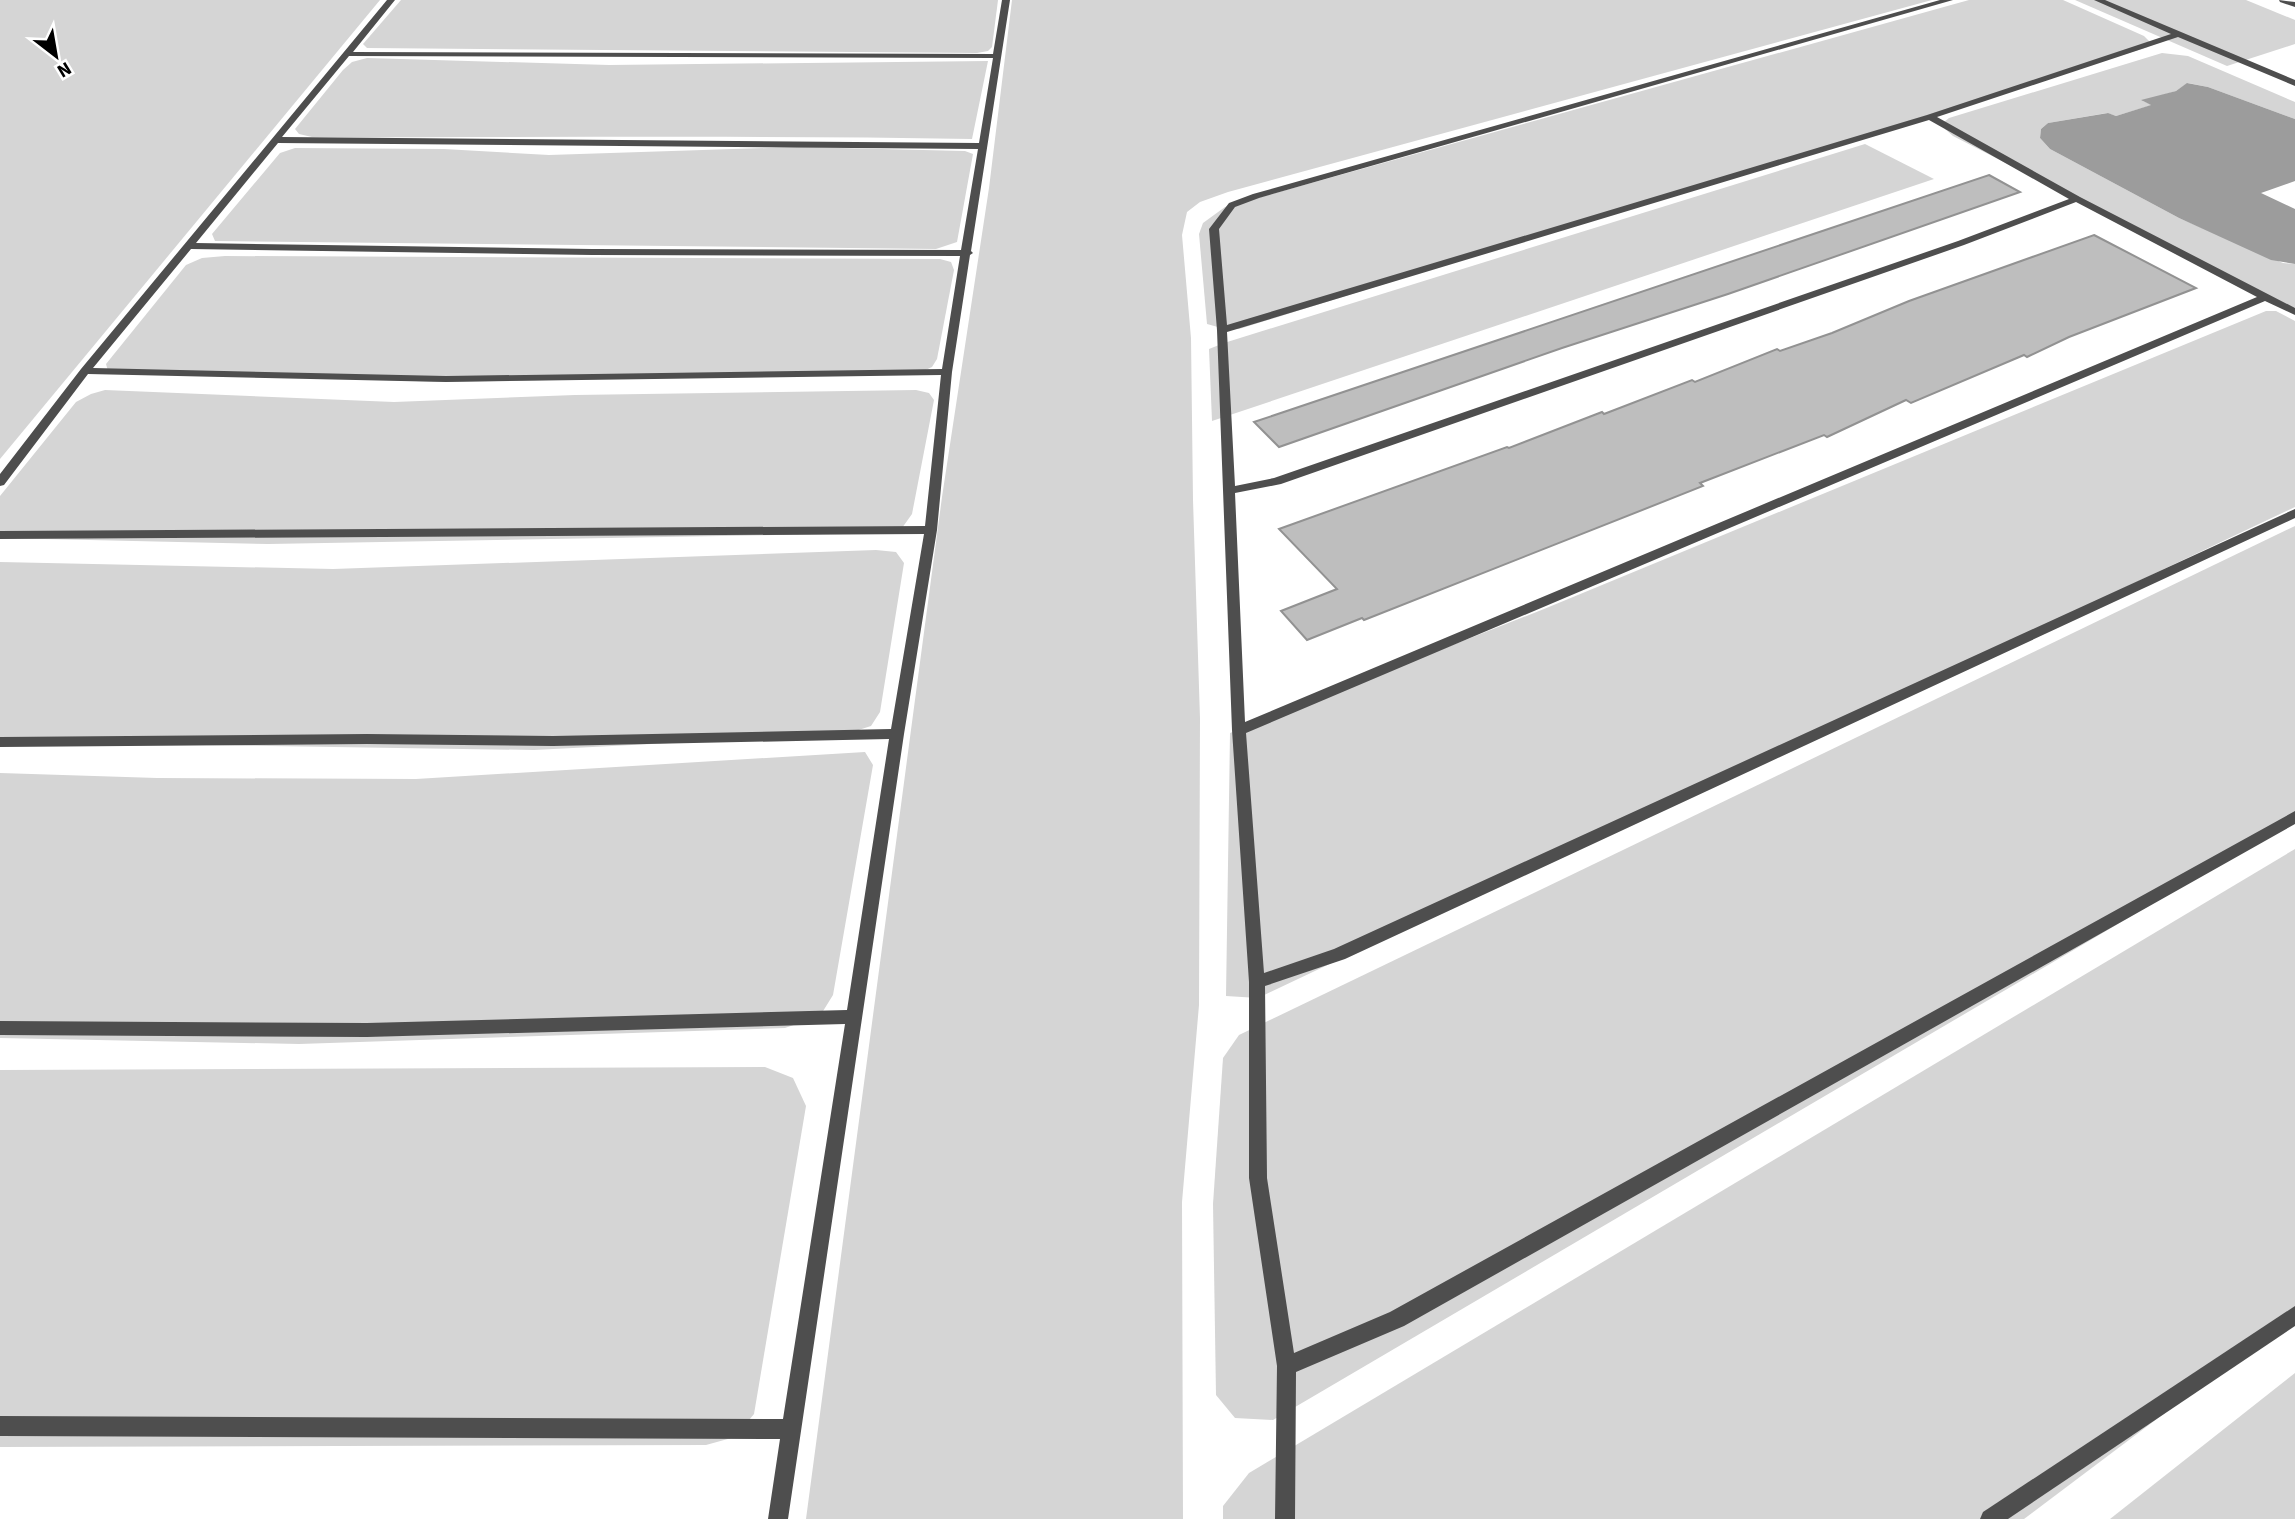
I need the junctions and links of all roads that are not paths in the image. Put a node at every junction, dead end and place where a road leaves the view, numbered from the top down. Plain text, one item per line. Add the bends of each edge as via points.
1 (391, 0) edge
2 (1006, 0) edge
3 (1950, 0) edge
4 (2098, 0) edge
5 (2283, 0) edge
6 (2295, 5) edge
7 (2178, 34) junction
8 (346, 54) junction
9 (998, 56) junction
10 (2295, 83) edge
11 (1930, 117) junction
12 (276, 140) junction
13 (984, 146) junction
14 (2077, 199) junction
15 (190, 246) junction
16 (968, 253) junction
17 (2265, 297) junction
18 (2295, 312) edge
19 (1222, 330) junction
20 (85, 371) junction
21 (947, 372) junction
22 (0, 482) edge
23 (1229, 491) junction
24 (2295, 513) edge
25 (931, 530) junction
26 (0, 535) edge
27 (1239, 730) junction
28 (897, 734) junction
29 (0, 742) edge
30 (2295, 817) edge
31 (1257, 982) junction
32 (855, 1017) junction
33 (0, 1028) edge
34 (2295, 1315) edge
35 (1287, 1366) junction
36 (0, 1426) edge
37 (793, 1429) junction
38 (778, 1519) edge
39 (1285, 1519) edge
40 (1990, 1519) edge

1 - 8 street
2 - 9 street
3 - 19 street via 1232,205 1214,229
4 - 7 street
5 - 6 street
7 - 10 street
7 - 11 street
8 - 9 street
8 - 12 street
9 - 13 street
11 - 14 street
11 - 19 street
12 - 13 street
12 - 15 street
13 - 16 street
14 - 17 street
14 - 23 street via 1277,481
15 - 16 street
15 - 20 street
16 - 21 street
17 - 18 street
17 - 27 street
19 - 23 street
20 - 21 street via 446,379
20 - 22 street
21 - 25 street
23 - 27 street
24 - 31 street via 1339,954
25 - 26 street
25 - 28 street
27 - 31 street
28 - 29 street via 553,741
28 - 32 street
30 - 35 street via 1397,1319
31 - 35 street via 1258,1178
32 - 33 street via 367,1030
32 - 37 street
34 - 40 street
35 - 39 street
36 - 37 street
37 - 38 street

